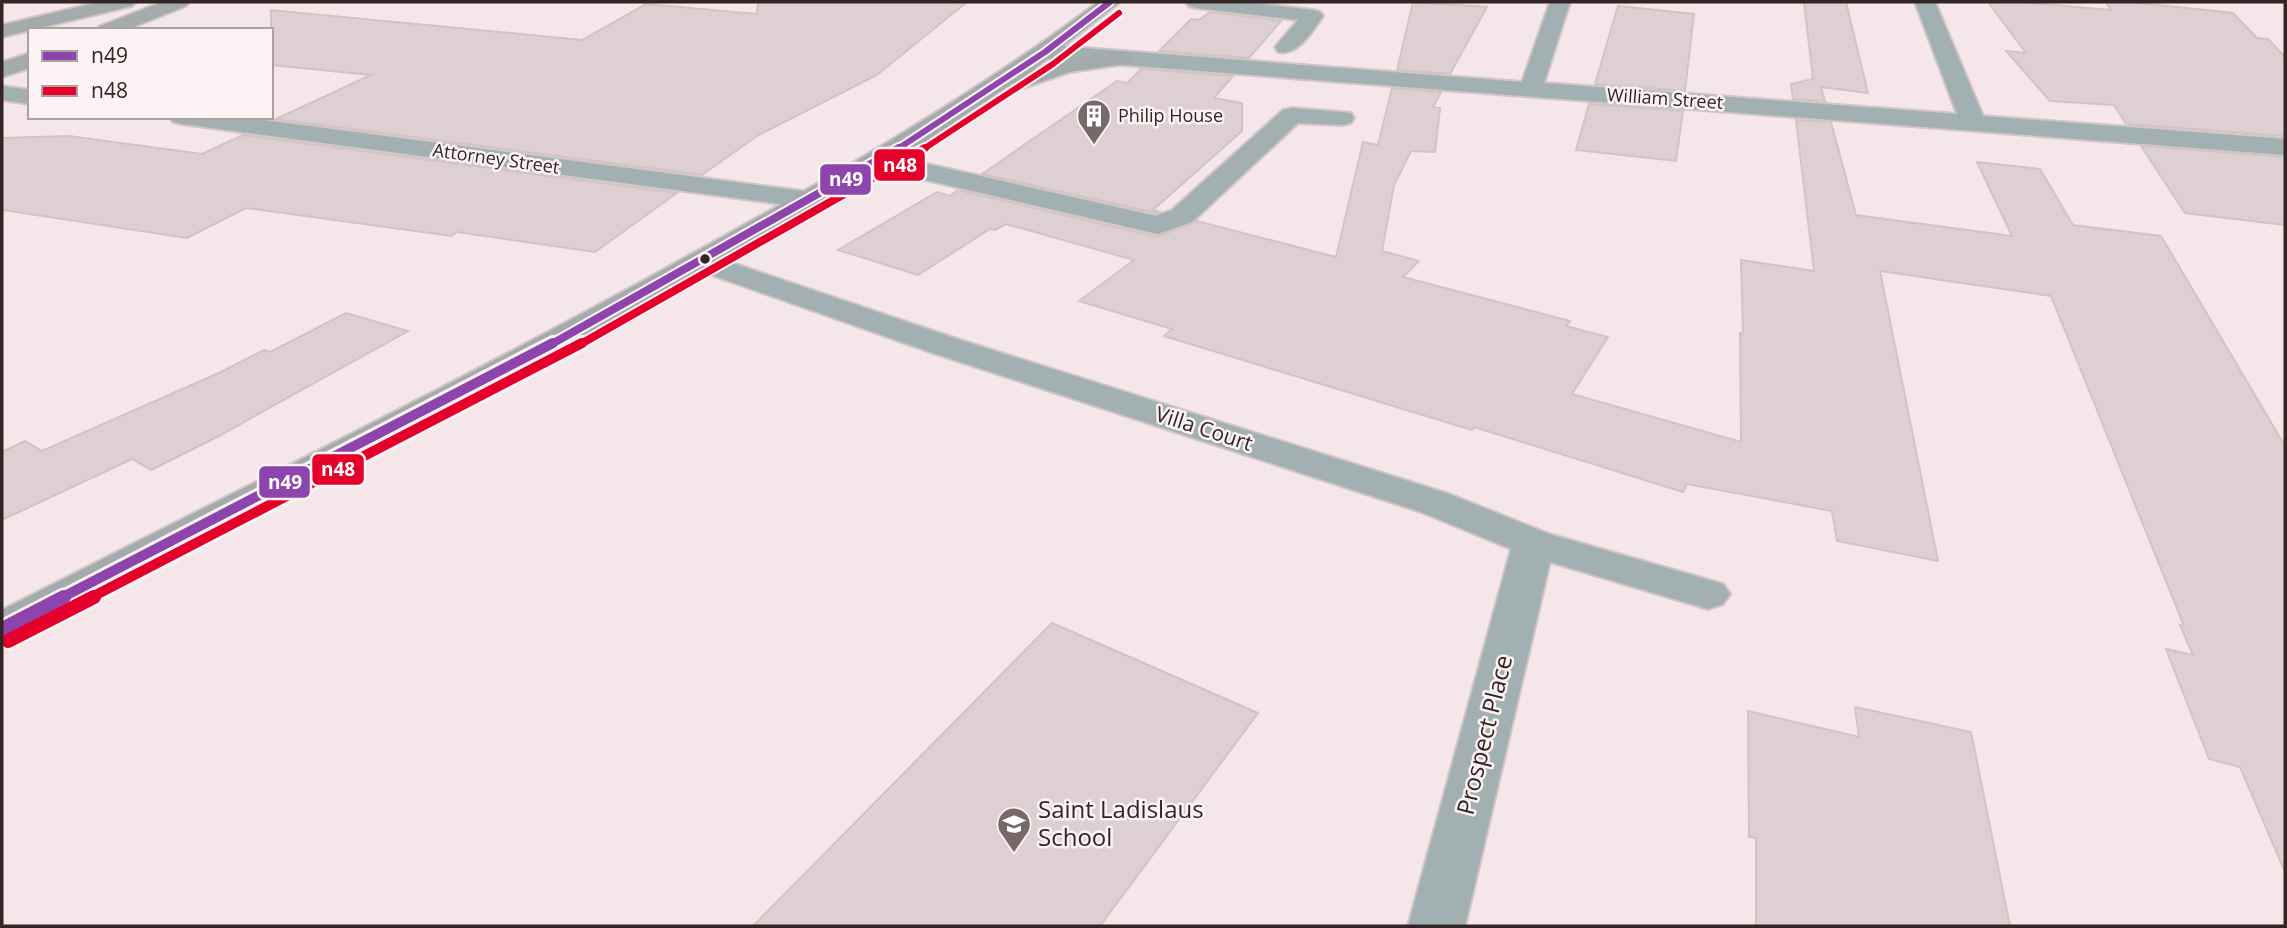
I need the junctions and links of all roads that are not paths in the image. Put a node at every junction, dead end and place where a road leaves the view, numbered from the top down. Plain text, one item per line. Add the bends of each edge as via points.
1 (125, 2) edge
2 (179, 2) edge
3 (1110, 2) edge
4 (1196, 2) edge
5 (1560, 2) edge
6 (1925, 2) edge
7 (112, 28) edge
8 (2, 31) edge
9 (1286, 47) dead end
10 (1045, 52) junction
11 (1124, 58) junction
12 (28, 61) edge
13 (2, 70) edge
14 (1531, 88) junction
15 (2, 93) edge
16 (981, 95) junction
17 (28, 97) edge
18 (1342, 118) dead end
19 (197, 119) edge
20 (1973, 122) junction
21 (2285, 147) edge
22 (879, 161) junction
23 (810, 200) junction
24 (700, 261) junction
25 (1534, 543) junction
26 (1708, 594) dead end
27 (2, 629) edge
28 (1436, 926) edge

1 - 8 main road
2 - 7 main road
3 - 10 main road
4 - 9 street via 1313,16
5 - 14 street
6 - 20 street
10 - 11 street, William Street
10 - 16 main road
11 - 14 street, William Street
11 - 16 main road via 1066,66
12 - 13 main road
14 - 20 street, William Street
15 - 17 street
16 - 22 main road
18 - 22 street via 1292,115 1182,216 1158,225
19 - 23 street, Attorney Street
20 - 21 street, William Street
22 - 23 main road
23 - 24 main road
24 - 25 street, Villa Court via 958,351 1435,503
24 - 27 main road via 599,319
25 - 26 street, Villa Court
25 - 28 street, Prospect Place

